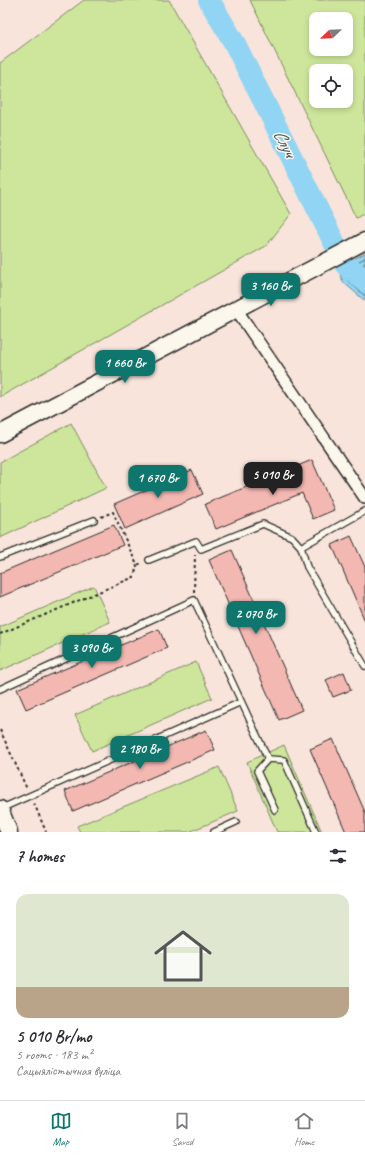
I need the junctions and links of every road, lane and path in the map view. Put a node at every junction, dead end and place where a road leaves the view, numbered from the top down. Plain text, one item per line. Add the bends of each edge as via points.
1 (365, 241) edge
2 (236, 309) junction
3 (0, 434) edge
4 (365, 498) edge
5 (365, 511) edge
6 (94, 520) joint
7 (196, 541) junction
8 (301, 547) junction
9 (0, 557) edge
10 (149, 560) joint
11 (137, 565) junction
12 (194, 600) junction
13 (0, 634) edge
14 (365, 666) edge
15 (0, 689) edge
16 (241, 702) junction
17 (0, 730) edge
18 (268, 759) junction
19 (30, 796) junction
20 (0, 809) edge
21 (275, 810) dead end
22 (236, 822) dead end
23 (9, 832) edge
24 (46, 832) edge
25 (214, 832) edge
26 (316, 832) edge

1 - 2 main road
2 - 3 main road
2 - 4 street
5 - 8 lane
6 - 9 lane
6 - 11 path via 113,512
7 - 8 lane via 201,549 264,524 292,537
7 - 10 lane
7 - 12 path
8 - 14 lane via 307,567
10 - 11 path
11 - 13 path via 134,577
12 - 15 lane
12 - 16 lane
16 - 18 lane
16 - 19 lane
17 - 19 path
18 - 21 lane via 257,771
18 - 26 lane via 284,760
19 - 20 lane
19 - 24 path
20 - 23 main road
22 - 25 lane

